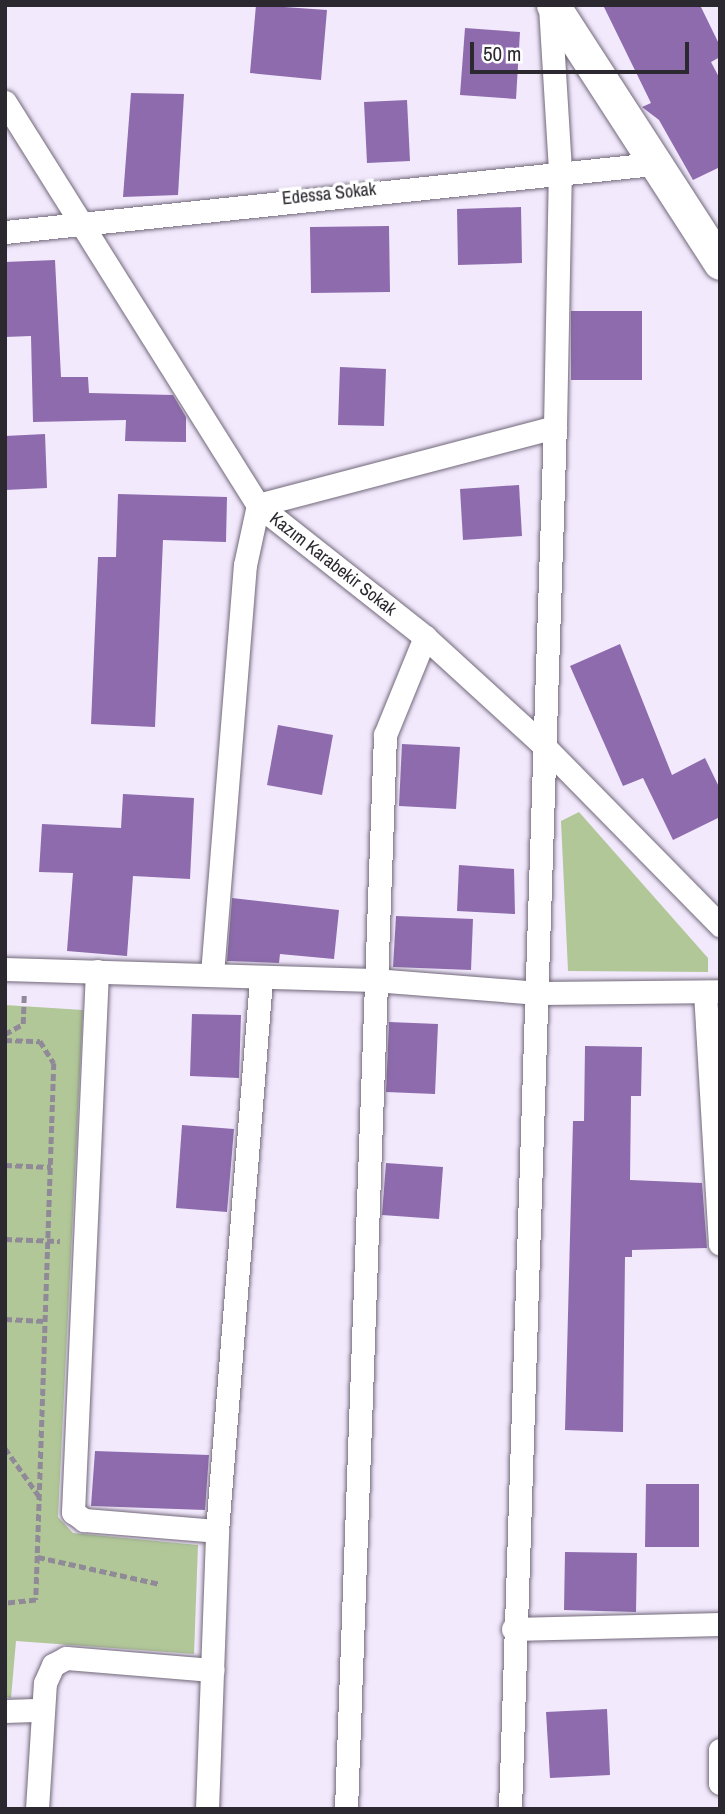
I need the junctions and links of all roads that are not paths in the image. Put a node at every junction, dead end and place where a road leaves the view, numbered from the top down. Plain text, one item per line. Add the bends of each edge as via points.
1 (551, 5) edge
2 (5, 102) edge
3 (653, 164) junction
4 (560, 170) junction
5 (82, 220) junction
6 (5, 232) edge
7 (720, 263) edge
8 (555, 427) junction
9 (258, 505) junction
10 (425, 636) junction
11 (540, 742) junction
12 (720, 925) edge
13 (15, 969) edge
14 (97, 971) junction
15 (212, 974) junction
16 (261, 979) junction
17 (374, 980) junction
18 (713, 991) edge
19 (541, 993) junction
20 (720, 1212) edge
21 (720, 1244) edge
22 (217, 1531) junction
23 (720, 1624) edge
24 (513, 1629) junction
25 (213, 1671) junction
26 (43, 1710) junction
27 (5, 1711) edge
28 (720, 1749) edge
29 (720, 1780) edge
30 (37, 1809) edge
31 (207, 1809) edge
32 (346, 1809) edge
33 (510, 1809) edge

1 - 3 main road
1 - 4 street
2 - 5 street, Kazım Karabekir Sokak
3 - 4 street, Edessa Sokak
3 - 7 main road
4 - 5 street, Edessa Sokak
4 - 8 street
5 - 6 street, Edessa Sokak
5 - 9 street, Kazım Karabekir Sokak
8 - 9 street
8 - 11 street
9 - 10 street, Kazım Karabekir Sokak
9 - 15 street via 245,565
10 - 11 street, Kazım Karabekir Sokak
10 - 17 street via 385,735
11 - 12 street, Kazım Karabekir Sokak
11 - 19 street
13 - 14 street
14 - 15 street
14 - 22 street via 73,1512 84,1520
15 - 16 street
16 - 17 street
16 - 22 street
17 - 19 street
17 - 32 street
18 - 19 street
18 - 20 street
19 - 24 street
20 - 21 street
22 - 25 street
23 - 24 street
24 - 33 street
25 - 26 street via 66,1658 53,1665 45,1683
25 - 31 street
26 - 27 street
26 - 30 street
28 - 29 street

